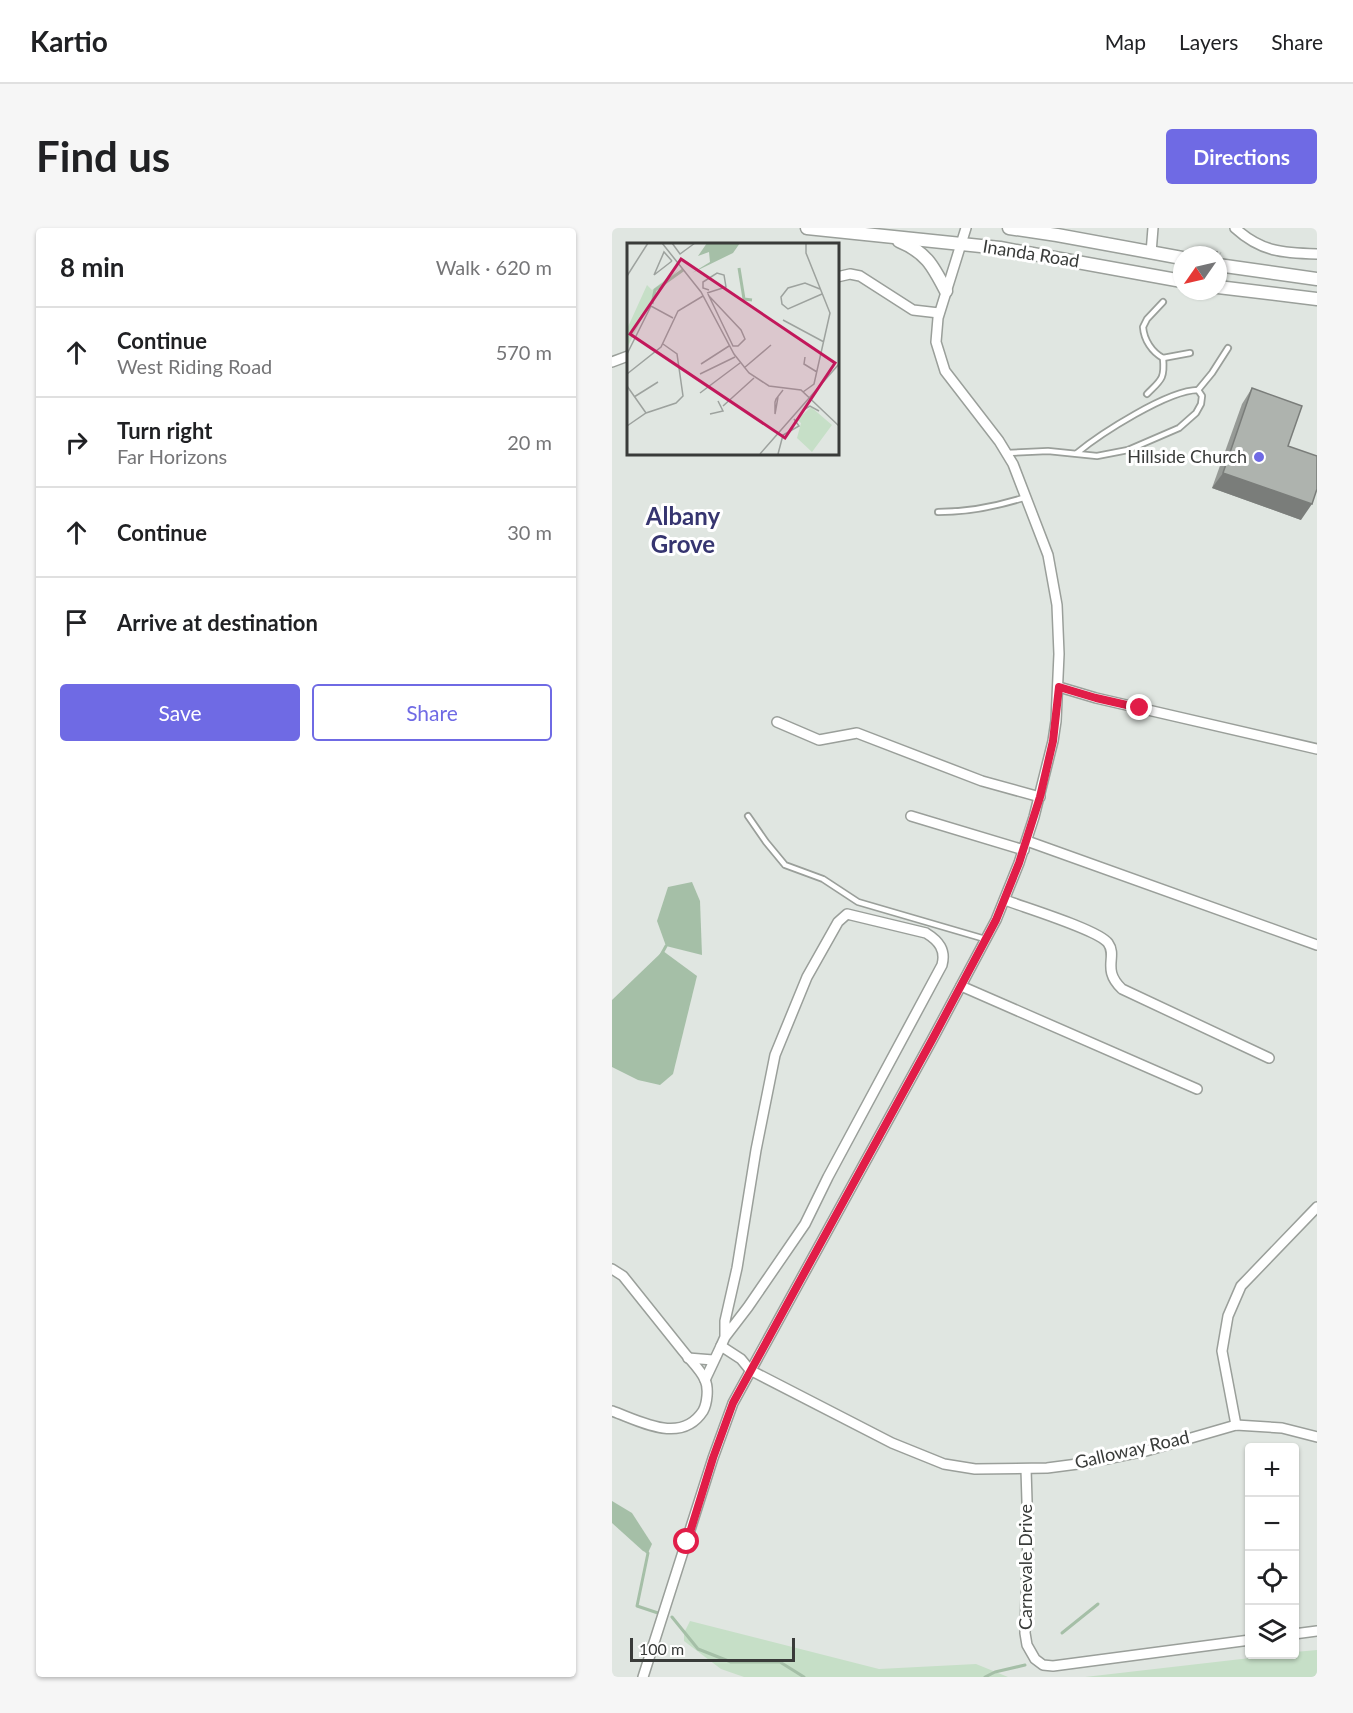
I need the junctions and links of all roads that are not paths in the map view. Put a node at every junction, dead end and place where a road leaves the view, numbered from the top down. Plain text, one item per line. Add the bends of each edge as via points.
1 (807, 228) edge
2 (966, 228) edge
3 (1009, 228) edge
4 (1038, 228) edge
5 (1153, 228) edge
6 (1235, 228) edge
7 (886, 235) junction
8 (1057, 235) junction
9 (961, 244) junction
10 (1151, 253) junction
11 (1317, 255) edge
12 (1173, 257) edge
13 (1227, 266) edge
14 (838, 278) edge
15 (1173, 279) edge
16 (1317, 279) edge
17 (1227, 287) edge
18 (946, 291) junction
19 (1317, 299) edge
20 (1163, 302) dead end
21 (939, 313) junction
22 (1228, 348) dead end
23 (1190, 353) dead end
24 (627, 356) edge
25 (1163, 358) junction
26 (612, 362) edge
27 (1198, 390) junction
28 (1147, 393) dead end
29 (1007, 453) junction
30 (1077, 453) junction
31 (1026, 497) junction
32 (938, 512) dead end
33 (1059, 687) junction
34 (777, 722) dead end
35 (1317, 749) edge
36 (1040, 797) junction
37 (748, 816) dead end
38 (911, 816) dead end
39 (1025, 846) junction
40 (1005, 900) junction
41 (985, 939) junction
42 (1317, 945) edge
43 (961, 986) junction
44 (1269, 1058) dead end
45 (1197, 1089) dead end
46 (1317, 1207) edge
47 (612, 1269) edge
48 (723, 1341) junction
49 (688, 1358) junction
50 (713, 1360) junction
51 (750, 1370) junction
52 (705, 1380) junction
53 (612, 1410) edge
54 (1236, 1425) junction
55 (1317, 1437) edge
56 (1026, 1469) junction
57 (1317, 1631) edge
58 (1299, 1633) edge
59 (1245, 1641) edge
60 (643, 1677) edge

1 - 7 main road, Inanda Road
2 - 9 street
3 - 8 main road, Inanda Road
4 - 8 main road
5 - 10 street
6 - 11 street via 1250,241 1274,251
7 - 9 main road, Inanda Road
7 - 18 main road via 920,252
8 - 10 main road, Inanda Road
9 - 15 main road, Inanda Road
9 - 18 street
10 - 12 main road, Inanda Road
13 - 16 main road
14 - 21 street via 860,276 913,310
17 - 19 main road
18 - 21 street
20 - 25 lane via 1143,327 1148,344
21 - 29 street via 936,342 945,371
22 - 27 lane
23 - 25 lane
24 - 26 street
25 - 28 lane via 1161,381
27 - 30 lane via 1170,397
27 - 30 lane via 1202,404 1179,428 1109,455
29 - 30 lane
29 - 31 street
31 - 32 lane via 1004,504
31 - 33 street via 1054,584
33 - 35 street
33 - 36 street via 1053,741
34 - 36 street via 819,741 857,734 982,781
36 - 39 street
37 - 41 lane via 784,865 823,879 858,902
38 - 39 street
39 - 40 street
39 - 42 street
40 - 41 street
40 - 44 street via 1101,937 1110,946 1111,975 1122,989
41 - 43 street
43 - 45 street
43 - 51 street
46 - 54 street via 1241,1286 1228,1316 1222,1351
47 - 49 street via 622,1276
48 - 48 street via 775,1054 807,977 838,922 847,914 926,933 942,950 942,965 805,1224
48 - 50 street
48 - 51 street, Galloway Road
49 - 50 street
49 - 52 street
50 - 52 street
51 - 56 street, Galloway Road via 921,1455 959,1467
51 - 60 street via 716,1448
52 - 53 street via 705,1409 680,1429 656,1428
54 - 55 street, Galloway Road via 1282,1428
54 - 56 street, Galloway Road via 1124,1456
56 - 59 street, Carnevale Drive via 1025,1633 1031,1654 1039,1664 1053,1666
57 - 58 street

